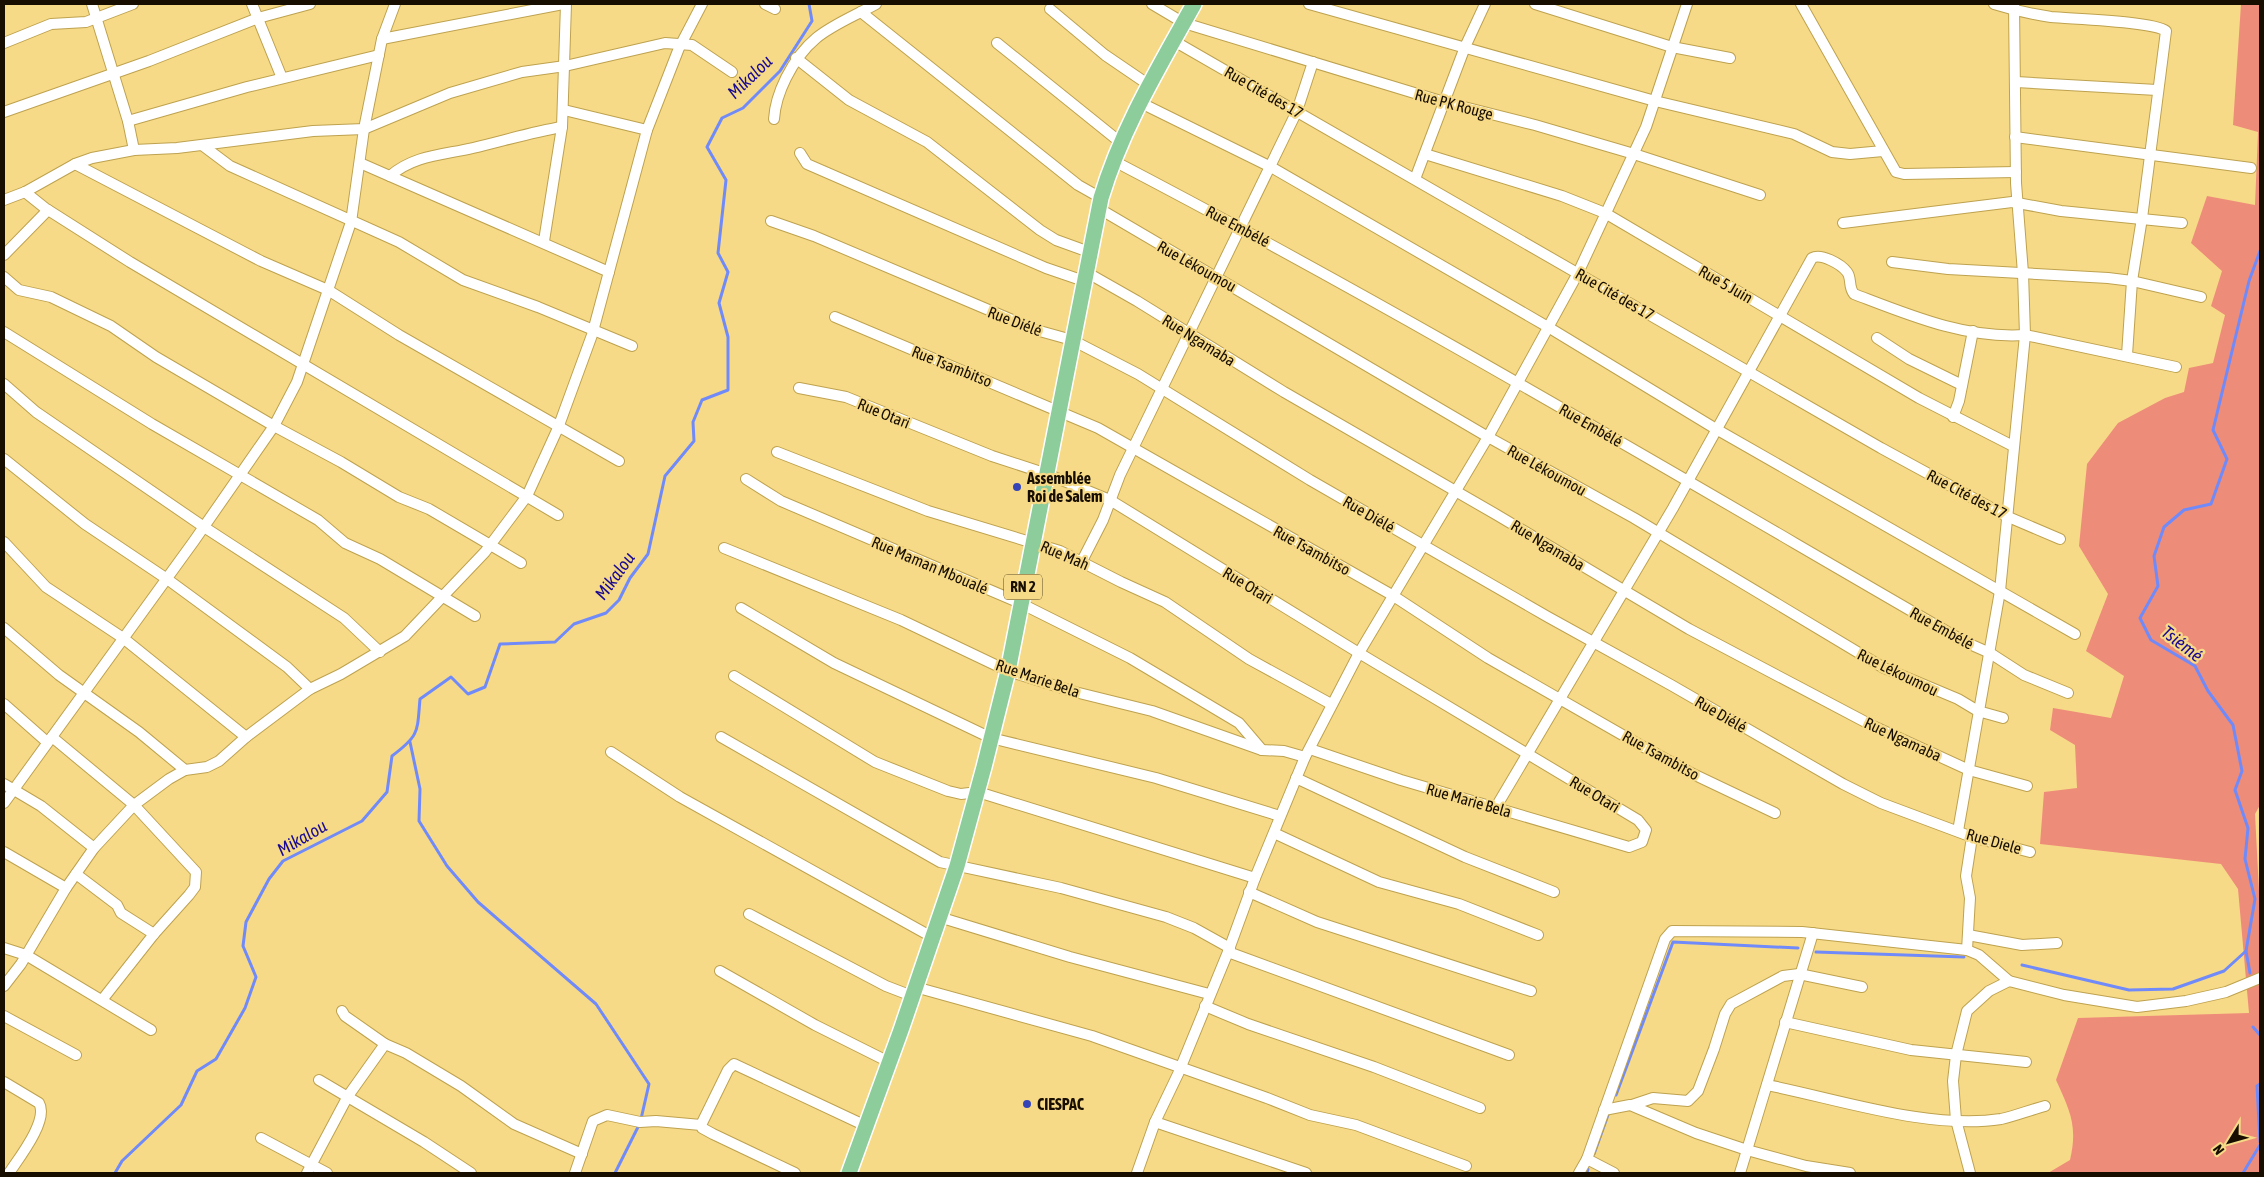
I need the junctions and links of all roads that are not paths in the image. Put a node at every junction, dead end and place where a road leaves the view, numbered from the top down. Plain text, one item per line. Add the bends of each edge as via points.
1 (92, 4) edge
2 (133, 4) edge
3 (252, 4) edge
4 (310, 4) edge
5 (395, 4) edge
6 (564, 4) edge
7 (702, 4) edge
8 (765, 4) edge
9 (876, 4) edge
10 (1152, 4) edge
11 (1194, 4) edge
12 (1309, 4) edge
13 (1485, 4) edge
14 (1535, 4) edge
15 (1687, 4) edge
16 (1800, 4) edge
17 (1994, 4) edge
18 (2015, 7) edge
19 (775, 9) dead end
20 (1050, 9) dead end
21 (861, 12) junction
22 (96, 18) junction
23 (258, 18) junction
24 (1184, 23) junction
25 (382, 39) junction
26 (1174, 41) junction
27 (4, 42) edge
28 (997, 43) dead end
29 (681, 44) junction
30 (1465, 47) junction
31 (1672, 47) junction
32 (379, 55) junction
33 (796, 58) junction
34 (1730, 58) dead end
35 (1313, 62) junction
36 (565, 66) junction
37 (732, 72) dead end
38 (114, 74) junction
39 (282, 78) junction
40 (2016, 82) junction
41 (1149, 86) junction
42 (2157, 90) junction
43 (1655, 101) junction
44 (1139, 102) junction
45 (1444, 102) junction
46 (564, 110) junction
47 (1298, 111) junction
48 (4, 112) edge
49 (774, 119) dead end
50 (128, 121) junction
51 (562, 127) junction
52 (364, 129) junction
53 (647, 130) junction
54 (2015, 137) junction
55 (1120, 142) junction
56 (202, 145) junction
57 (134, 150) junction
58 (1883, 151) junction
59 (800, 153) dead end
60 (1425, 154) junction
61 (1634, 154) junction
62 (2149, 156) junction
63 (1112, 160) junction
64 (360, 163) junction
65 (75, 164) junction
66 (1271, 167) junction
67 (2251, 168) dead end
68 (2016, 172) junction
69 (390, 176) junction
70 (1415, 179) junction
71 (25, 192) junction
72 (1760, 195) dead end
73 (4, 200) edge
74 (1099, 203) junction
75 (2017, 204) junction
76 (48, 210) junction
77 (1605, 213) junction
78 (2142, 218) junction
79 (770, 221) dead end
80 (351, 222) junction
81 (1843, 223) dead end
82 (2182, 223) dead end
83 (1242, 227) junction
84 (544, 241) junction
85 (1089, 252) junction
86 (4, 255) edge
87 (1892, 262) dead end
88 (609, 272) junction
89 (1578, 273) junction
90 (2023, 273) junction
91 (1085, 276) junction
92 (4, 277) edge
93 (1217, 277) junction
94 (2132, 281) junction
95 (328, 290) junction
96 (2201, 297) dead end
97 (1780, 315) junction
98 (835, 317) dead end
99 (1548, 327) junction
100 (594, 330) junction
101 (1973, 331) junction
102 (4, 332) edge
103 (1190, 334) junction
104 (2024, 335) junction
105 (1877, 338) dead end
106 (1072, 340) junction
107 (632, 346) dead end
108 (2127, 355) junction
109 (305, 363) junction
110 (2176, 366) dead end
111 (1749, 371) junction
112 (1519, 383) junction
113 (4, 384) edge
114 (1962, 385) junction
115 (799, 388) dead end
116 (1163, 389) junction
117 (1058, 411) junction
118 (1953, 417) junction
119 (274, 426) junction
120 (558, 428) junction
121 (1716, 429) junction
122 (1488, 437) junction
123 (2013, 446) junction
124 (1133, 448) junction
125 (777, 452) dead end
126 (4, 459) edge
127 (619, 462) dead end
128 (241, 474) junction
129 (1047, 474) junction
130 (746, 479) dead end
131 (1687, 481) junction
132 (1456, 491) junction
133 (526, 496) junction
134 (1110, 500) junction
135 (558, 514) dead end
136 (2006, 516) junction
137 (204, 527) junction
138 (1658, 532) junction
139 (2060, 540) dead end
140 (4, 542) edge
141 (1032, 542) junction
142 (491, 544) junction
143 (1423, 545) junction
144 (724, 548) dead end
145 (1082, 561) junction
146 (522, 563) dead end
147 (167, 579) junction
148 (1624, 590) junction
149 (2000, 591) junction
150 (1392, 595) junction
151 (444, 596) junction
152 (1020, 604) junction
153 (741, 608) dead end
154 (475, 616) dead end
155 (4, 628) edge
156 (2075, 634) dead end
157 (123, 638) junction
158 (1592, 641) junction
159 (380, 652) junction
160 (1359, 653) junction
161 (1990, 653) junction
162 (1008, 671) junction
163 (734, 676) dead end
164 (310, 689) junction
165 (86, 692) junction
166 (2068, 692) dead end
167 (1561, 698) junction
168 (4, 704) edge
169 (1331, 704) junction
170 (1978, 711) junction
171 (2003, 718) dead end
172 (246, 737) junction
173 (721, 737) dead end
174 (991, 738) junction
175 (50, 740) junction
176 (1262, 750) junction
177 (611, 752) dead end
178 (1307, 753) junction
179 (1528, 754) junction
180 (185, 770) junction
181 (1969, 770) junction
182 (1296, 778) junction
183 (2027, 786) dead end
184 (8, 787) edge
185 (978, 792) junction
186 (4, 803) edge
187 (134, 806) junction
188 (1496, 807) junction
189 (1775, 813) dead end
190 (1280, 816) junction
191 (1958, 831) junction
192 (1274, 832) junction
193 (1972, 837) junction
194 (1629, 847) joint
195 (94, 848) junction
196 (4, 852) edge
197 (2030, 852) dead end
198 (957, 866) junction
199 (76, 874) junction
200 (1254, 878) junction
201 (66, 888) junction
202 (1249, 892) junction
203 (1554, 892) dead end
204 (749, 914) dead end
205 (939, 917) junction
206 (1813, 933) junction
207 (154, 934) junction
208 (1538, 935) dead end
209 (1968, 935) junction
210 (932, 937) junction
211 (2057, 943) dead end
212 (4, 948) edge
213 (1229, 950) junction
214 (1967, 950) junction
215 (26, 955) junction
216 (720, 971) dead end
217 (1799, 974) junction
218 (2260, 978) edge
219 (2009, 981) junction
220 (4, 986) edge
221 (1862, 986) dead end
222 (914, 991) junction
223 (1531, 991) dead end
224 (1209, 994) junction
225 (102, 1000) junction
226 (1205, 1006) junction
227 (342, 1011) dead end
228 (4, 1016) edge
229 (1785, 1022) junction
230 (151, 1030) dead end
231 (385, 1044) junction
232 (76, 1055) dead end
233 (1509, 1055) dead end
234 (1956, 1055) junction
235 (889, 1062) junction
236 (2026, 1062) dead end
237 (1181, 1066) junction
238 (319, 1080) dead end
239 (4, 1082) edge
240 (1767, 1085) junction
241 (348, 1096) junction
242 (1632, 1105) junction
243 (2045, 1106) dead end
244 (1480, 1108) dead end
245 (1604, 1110) junction
246 (1956, 1120) junction
247 (1155, 1122) junction
248 (701, 1125) junction
249 (866, 1126) junction
250 (261, 1138) dead end
251 (1747, 1150) junction
252 (582, 1154) junction
253 (1587, 1159) junction
254 (1466, 1166) dead end
255 (309, 1169) edge
256 (1599, 1170) edge
257 (9, 1173) edge
258 (327, 1173) edge
259 (471, 1173) edge
260 (575, 1173) edge
261 (795, 1173) edge
262 (850, 1173) edge
263 (1138, 1173) edge
264 (1306, 1173) edge
265 (1579, 1173) edge
266 (1614, 1173) edge
267 (1740, 1173) edge
268 (1850, 1173) edge
269 (1970, 1173) edge

1 - 22 street
2 - 22 street
3 - 23 street
4 - 23 street
5 - 25 street
6 - 25 street
6 - 36 street
7 - 29 street
8 - 19 street
9 - 21 street
10 - 24 street, Rue PK Rouge
11 - 24 highway, RN 2
12 - 30 street
13 - 30 street
14 - 31 street
15 - 31 street
16 - 58 street
17 - 18 street
18 - 40 street
18 - 42 street via 2051,17 2118,22 2166,31
20 - 41 street
21 - 33 street via 826,30
21 - 74 street, Rue Lékoumou
22 - 27 street via 79,24 51,24
22 - 38 street
23 - 38 street
23 - 39 street
24 - 26 highway, RN 2
24 - 35 street, Rue PK Rouge
25 - 32 street
26 - 41 highway, RN 2
26 - 47 street, Rue Cité des 17
28 - 55 street
29 - 36 street via 664,43
29 - 37 street via 699,48
29 - 53 street
30 - 43 street
30 - 45 street
31 - 34 street
31 - 43 street
32 - 39 street
32 - 52 street
33 - 49 street via 778,94
33 - 85 street via 849,100 927,142 1040,230 1056,240
35 - 45 street, Rue PK Rouge
35 - 47 street
36 - 46 street
36 - 52 street via 522,72 450,93
38 - 48 street
38 - 50 street
39 - 50 street
40 - 42 street
40 - 54 street
41 - 44 highway, RN 2
42 - 62 street
43 - 58 street via 1794,134 1832,152
43 - 61 street
44 - 55 highway, RN 2
44 - 66 street
45 - 60 street
45 - 61 street, Rue PK Rouge
46 - 51 street
46 - 53 street
47 - 66 street
47 - 70 street, Rue Cité des 17
50 - 57 street
51 - 69 street via 422,158
51 - 84 street
52 - 56 street via 312,131
52 - 64 street
53 - 88 street
54 - 62 street
54 - 68 street
55 - 63 highway, RN 2
56 - 57 street
56 - 80 street via 230,166
57 - 65 street
58 - 68 street via 1893,169 1900,174
59 - 91 street, Rue Ngamaba via 807,164 1046,268
60 - 70 street
60 - 77 street, Rue 5 Juin via 1562,196
61 - 72 street, Rue PK Rouge
61 - 77 street
62 - 67 street
62 - 78 street
63 - 74 highway, RN 2
63 - 83 street, Rue Embélé
64 - 69 street
64 - 80 street
65 - 71 street
65 - 95 street via 261,261
66 - 83 street
66 - 99 street
68 - 75 street
69 - 84 street
70 - 89 street, Rue Cité des 17
71 - 73 street
71 - 76 street
74 - 85 highway, RN 2
74 - 93 street, Rue Lékoumou
75 - 78 street
75 - 81 street via 2003,203
75 - 90 street
76 - 86 street
76 - 109 street via 130,262
77 - 89 street
77 - 97 street, Rue 5 Juin
78 - 82 street
78 - 94 street
79 - 106 street, Rue Diélé via 795,228 1036,330
80 - 95 street
80 - 100 street via 399,242 463,280
83 - 93 street
83 - 112 street, Rue Embélé
84 - 88 street
85 - 91 highway, RN 2
87 - 90 street
88 - 100 street
89 - 99 street
89 - 111 street, Rue Cité des 17
90 - 94 street
90 - 104 street
91 - 103 street, Rue Ngamaba
91 - 106 highway, RN 2
92 - 119 street via 20,290 51,296 110,326 156,357
93 - 103 street
93 - 122 street, Rue Lékoumou
94 - 96 street
94 - 108 street
95 - 109 street
95 - 120 street
97 - 101 street via 1808,262 1820,256 1848,272 1850,289 1854,294 1921,320
97 - 111 street
97 - 118 street, Rue 5 Juin
98 - 117 street, Rue Tsambitso
99 - 112 street
99 - 121 street
100 - 107 street
100 - 120 street
101 - 104 street
101 - 114 street
102 - 128 street via 152,424
103 - 116 street
103 - 132 street, Rue Ngamaba
104 - 108 street
104 - 123 street
105 - 114 street via 1908,359
106 - 116 street, Rue Diélé
106 - 117 highway, RN 2
108 - 110 street
109 - 119 street
109 - 133 street
111 - 121 street
111 - 136 street, Rue Cité des 17
112 - 122 street
112 - 131 street, Rue Embélé
113 - 137 street via 36,412
114 - 118 street
115 - 129 street, Rue Otari via 846,397 992,456
116 - 124 street
116 - 143 street, Rue Diélé
117 - 124 street, Rue Tsambitso
117 - 129 highway, RN 2
118 - 123 street, Rue 5 Juin
119 - 128 street
119 - 142 street via 399,497
120 - 127 street
120 - 133 street
121 - 131 street
121 - 149 street
122 - 132 street
122 - 138 street, Rue Lékoumou
123 - 136 street
124 - 134 street
124 - 150 street, Rue Tsambitso
125 - 141 street, Rue Mah via 928,512
126 - 147 street via 86,524
128 - 137 street
128 - 151 street via 318,520 345,543
129 - 134 street, Rue Otari
129 - 141 highway, RN 2
130 - 152 street, Rue Maman Mboualé via 781,501
131 - 138 street
131 - 161 street, Rue Embélé via 1965,642
132 - 143 street
132 - 148 street, Rue Ngamaba
133 - 135 street
133 - 142 street
134 - 145 street
134 - 160 street, Rue Otari
136 - 139 street, Rue Cité des 17
136 - 149 street
137 - 147 street
137 - 159 street via 344,618
138 - 148 street
138 - 170 street, Rue Lékoumou via 1884,668 1958,699
140 - 157 street via 46,587
141 - 145 street, Rue Mah
141 - 152 highway, RN 2
142 - 146 street
142 - 151 street
143 - 150 street
143 - 158 street, Rue Diélé
144 - 162 street, Rue Marie Bela via 901,620
145 - 169 street, Rue Mah via 1165,602 1249,659
147 - 157 street
147 - 164 street via 287,667
148 - 158 street
148 - 181 street, Rue Ngamaba via 1774,675
149 - 156 street
149 - 161 street
150 - 160 street
150 - 167 street, Rue Tsambitso via 1488,658
151 - 154 street
151 - 159 street via 405,636
152 - 162 highway, RN 2
152 - 176 street, Rue Maman Mboualé via 1130,658 1222,712 1239,723
153 - 174 street via 834,663
155 - 165 street via 59,675
157 - 165 street
157 - 172 street
158 - 167 street
158 - 191 street, Rue Diélé via 1843,784 1881,803
159 - 164 street
160 - 169 street
160 - 179 street, Rue Otari
161 - 166 street, Rue Embélé via 2024,675
161 - 170 street
162 - 174 highway, RN 2
162 - 176 street, Rue Marie Bela via 1152,711
163 - 185 street via 875,762 948,791 961,794
164 - 172 street
165 - 175 street
165 - 180 street
167 - 179 street
167 - 189 street, Rue Tsambitso via 1694,774
168 - 175 street
169 - 178 street
170 - 171 street, Rue Lékoumou
170 - 181 street
172 - 180 street via 219,761 207,767
173 - 198 street via 940,862
174 - 185 highway, RN 2
174 - 190 street via 1156,778
175 - 184 street
175 - 187 street
176 - 178 street, Rue Marie Bela
177 - 210 street via 680,797
178 - 182 street
178 - 188 street, Rue Marie Bela
179 - 188 street
179 - 194 street, Rue Otari via 1638,820 1646,830 1642,842
180 - 187 street
181 - 183 street, Rue Ngamaba
181 - 191 street
182 - 190 street
182 - 203 street via 1465,857
184 - 186 street
184 - 195 street via 42,806
185 - 198 highway, RN 2
185 - 200 street
187 - 195 street
187 - 207 street via 196,872 190,895
188 - 194 street, Rue Marie Bela
190 - 192 street
191 - 193 street, Rue Diele
192 - 200 street
192 - 208 street via 1379,882 1459,904
193 - 197 street, Rue Diele
193 - 209 street via 1966,876 1970,898
195 - 199 street
196 - 201 street
198 - 205 highway, RN 2
198 - 213 street via 1060,888 1166,917 1194,928
199 - 201 street
199 - 207 street via 117,905 121,913
200 - 202 street
201 - 215 street
202 - 213 street
202 - 223 street via 1317,922
204 - 222 street via 886,986
205 - 210 highway, RN 2
205 - 224 street via 1070,957
206 - 214 street
206 - 217 street
206 - 245 street via 1678,930 1667,935
207 - 225 street
209 - 211 street via 2022,945
209 - 214 street
210 - 222 highway, RN 2
212 - 215 street
213 - 224 street
213 - 233 street
214 - 219 street
215 - 220 street
215 - 225 street
216 - 235 street via 815,1025
217 - 221 street
217 - 229 street
217 - 242 street via 1783,976 1731,1004 1698,1091 1688,1101 1653,1098
218 - 219 street via 2226,992 2137,1007 2064,995
219 - 234 street via 1989,991 1967,1011
222 - 235 highway, RN 2
222 - 237 street via 1092,1036
224 - 226 street
225 - 230 street
226 - 237 street
226 - 244 street
227 - 231 street via 344,1016
228 - 232 street
229 - 234 street via 1912,1050
229 - 240 street
231 - 241 street
231 - 252 street via 461,1086 514,1124
234 - 236 street
234 - 246 street via 1953,1081
235 - 249 highway, RN 2
237 - 247 street
237 - 254 street via 1310,1115 1356,1126
238 - 241 street
239 - 257 street via 42,1108 41,1119
240 - 246 street via 1902,1114
240 - 251 street
241 - 255 street
241 - 259 street
242 - 245 street
242 - 251 street via 1696,1133
243 - 246 street via 2000,1119
245 - 253 street
246 - 269 street
247 - 263 street
247 - 264 street
248 - 249 street via 734,1064
248 - 252 street via 656,1120 640,1122 607,1115 593,1121
248 - 261 street via 713,1134
249 - 262 highway, RN 2
250 - 255 street
251 - 267 street
251 - 268 street via 1806,1166
252 - 260 street
253 - 256 street
253 - 265 street
255 - 258 street
256 - 266 street

